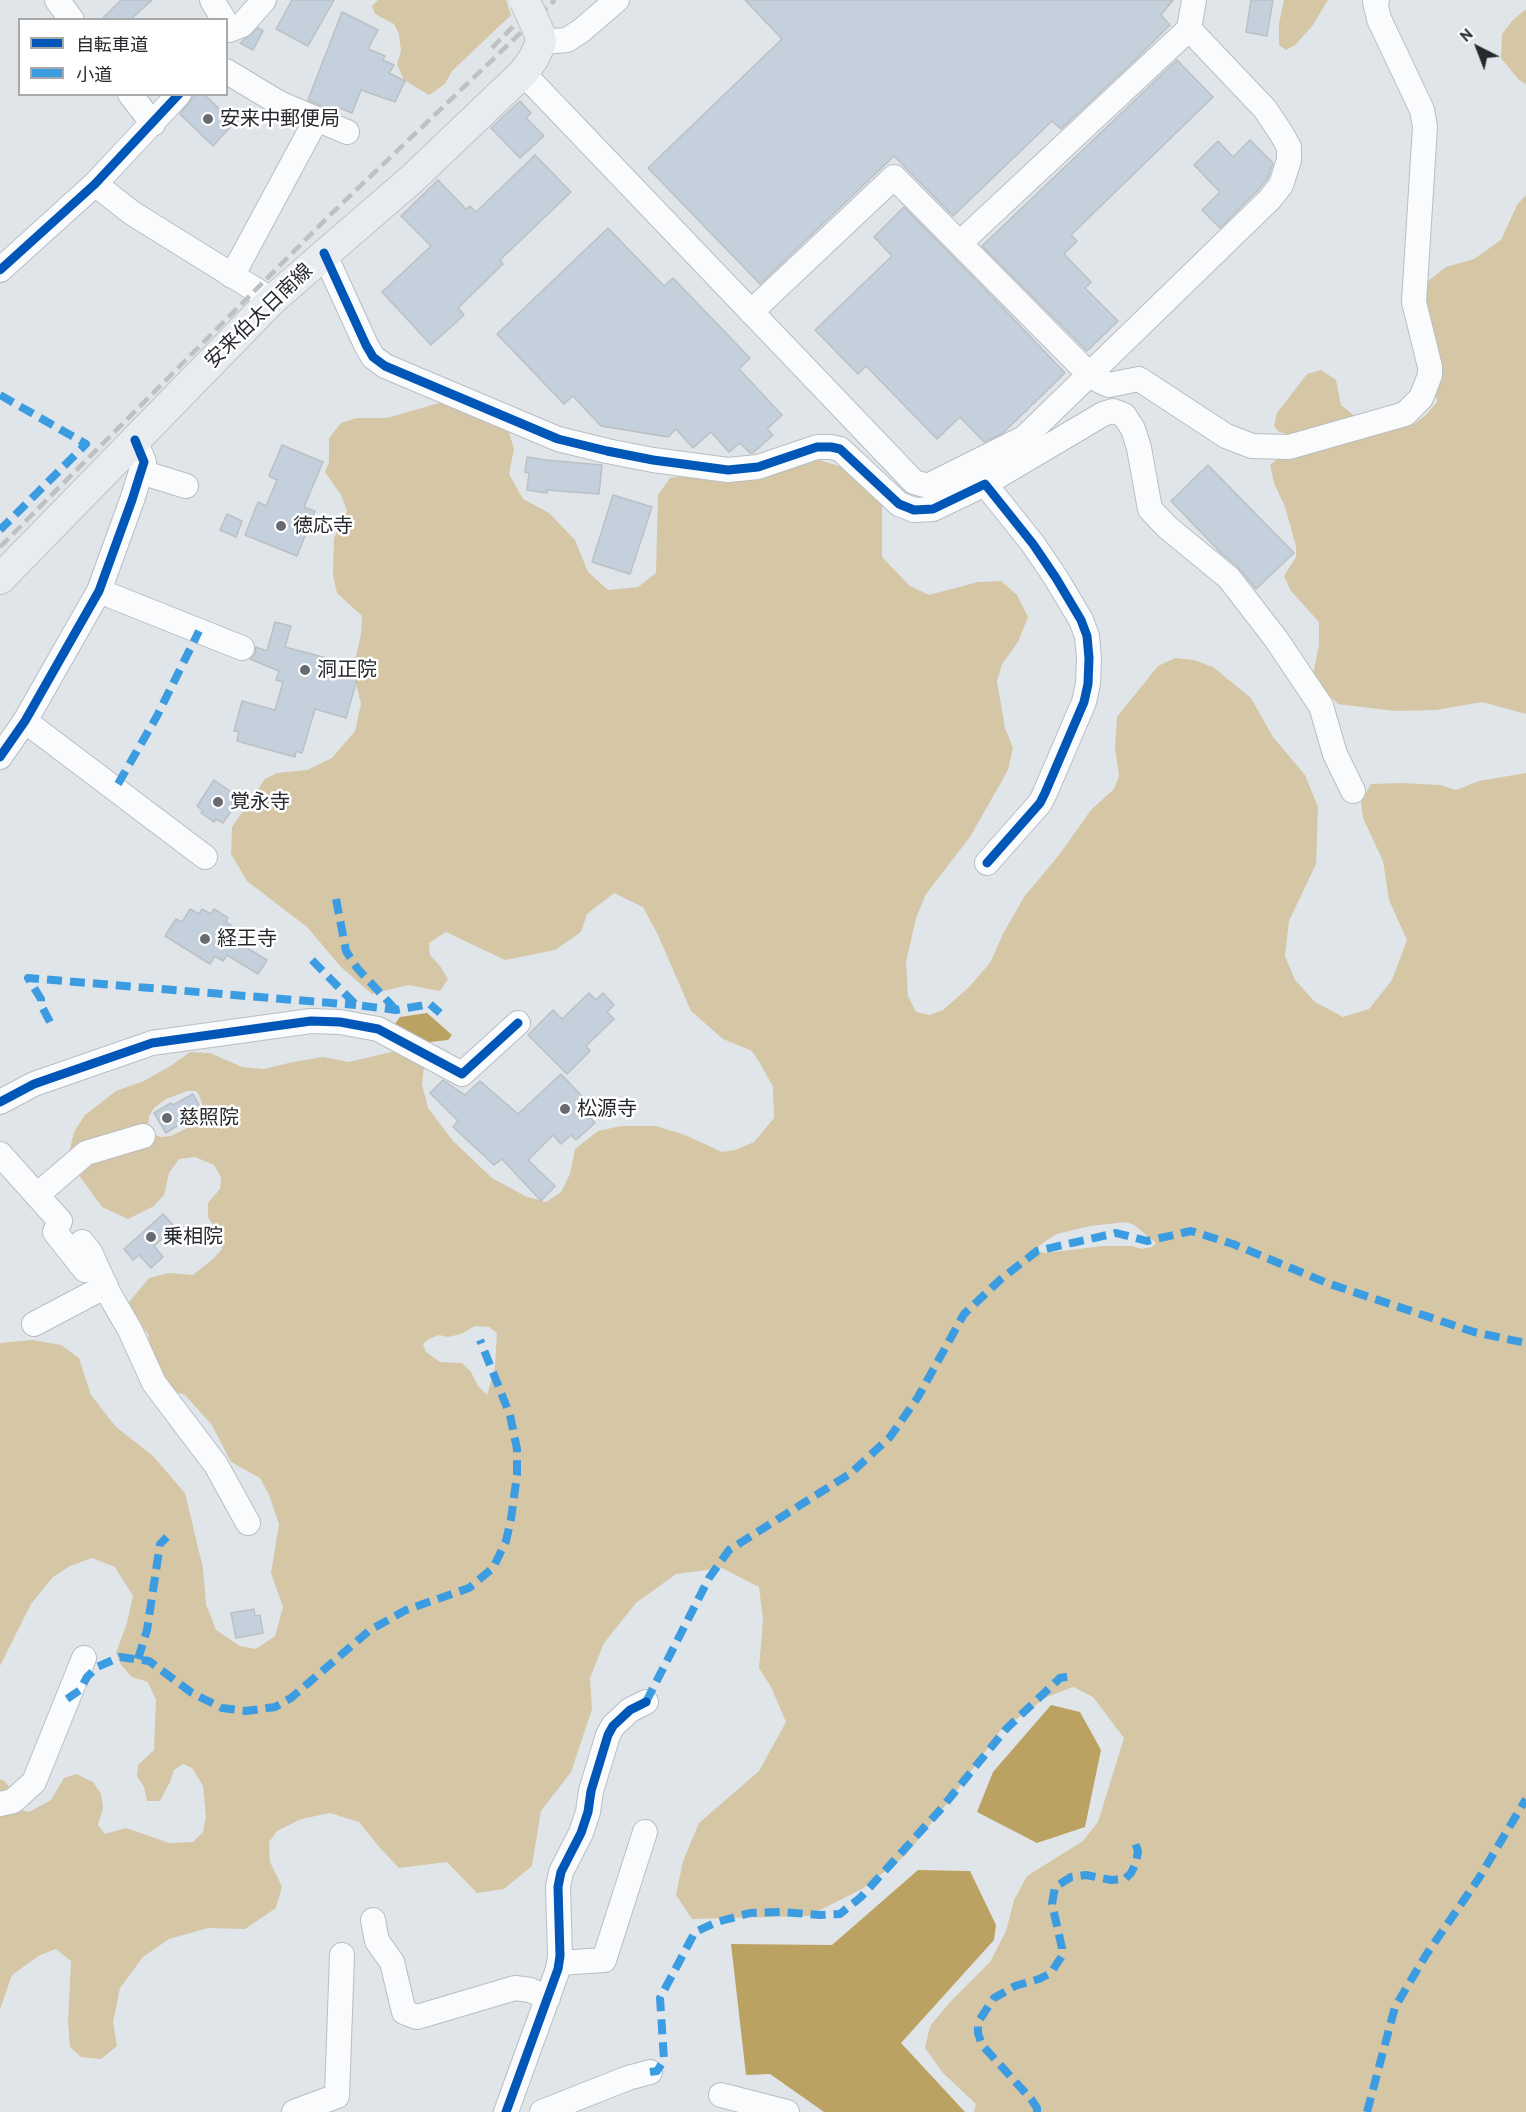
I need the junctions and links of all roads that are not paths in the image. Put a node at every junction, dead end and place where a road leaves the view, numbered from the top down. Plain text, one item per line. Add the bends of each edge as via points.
1 (57, 0) edge
2 (212, 0) edge
3 (264, 0) edge
4 (525, 0) edge
5 (617, 0) edge
6 (1377, 0) edge
7 (1193, 1) edge
8 (70, 18) edge
9 (221, 18) edge
10 (228, 28) edge
11 (1190, 29) junction
12 (540, 37) junction
13 (228, 72) edge
14 (523, 73) junction
15 (132, 96) edge
16 (177, 96) edge
17 (316, 120) junction
18 (153, 124) junction
19 (347, 132) dead end
20 (95, 183) junction
21 (960, 243) junction
22 (324, 253) junction
23 (0, 270) edge
24 (232, 276) junction
25 (272, 300) junction
26 (751, 312) junction
27 (1090, 375) junction
28 (135, 440) junction
29 (141, 472) junction
30 (985, 484) junction
31 (186, 486) dead end
32 (0, 579) edge
33 (99, 591) junction
34 (242, 648) dead end
35 (25, 721) junction
36 (0, 757) edge
37 (1353, 790) dead end
38 (205, 857) dead end
39 (987, 863) dead end
40 (518, 1023) dead end
41 (0, 1102) edge
42 (143, 1136) dead end
43 (0, 1154) edge
44 (37, 1195) junction
45 (82, 1242) dead end
46 (102, 1287) junction
47 (34, 1324) dead end
48 (248, 1523) dead end
49 (84, 1658) dead end
50 (646, 1702) dead end
51 (0, 1804) edge
52 (645, 1832) dead end
53 (373, 1920) dead end
54 (342, 1955) dead end
55 (560, 1964) junction
56 (548, 1998) junction
57 (650, 2072) dead end
58 (721, 2095) dead end
59 (559, 2110) edge
60 (294, 2112) edge
61 (506, 2112) edge
62 (787, 2112) edge

1 - 8 street
2 - 9 street
3 - 10 street via 242,25
4 - 12 main road, bridge
5 - 12 street via 567,40
6 - 27 street via 1379,19 1422,110 1425,127 1414,303 1430,367 1421,398 1405,414 1289,447 1264,447 1226,436 1139,379 1109,385
7 - 11 street
11 - 21 street
11 - 27 street via 1265,109 1288,147 1286,172 1270,199
12 - 14 main road, 安来伯太日南線 via 534,58
13 - 17 street
14 - 22 main road, 安来伯太日南線 via 412,178
14 - 26 street
15 - 18 street
16 - 18 street
17 - 19 street
17 - 24 street
18 - 20 street
20 - 23 street
20 - 24 street via 132,213
21 - 26 street via 894,177
21 - 27 street
22 - 25 main road, 安来伯太日南線
22 - 30 street via 373,357 385,366 558,439 607,452 728,470 758,467 817,447 831,447 840,450 899,504 914,510 933,509
24 - 25 street
25 - 28 main road, 安来伯太日南線
26 - 27 street via 914,482 928,486 1024,438
28 - 29 street via 144,462
28 - 32 main road, 安来伯太日南線
29 - 31 street
29 - 33 street
30 - 37 street via 1102,414 1113,411 1124,415 1139,448 1150,509 1230,578 1276,639 1321,706 1335,754
30 - 39 street via 1056,578 1081,620 1089,658 1084,702 1045,793
33 - 34 street
33 - 35 street
35 - 36 street
35 - 38 street
40 - 41 street via 462,1074 378,1029 311,1021 152,1043 34,1084
42 - 44 street via 87,1153
43 - 44 street
44 - 46 street via 60,1221 55,1232
45 - 46 street via 90,1252
46 - 47 street
46 - 48 street via 130,1330 154,1383 216,1465
49 - 51 street via 34,1782 13,1801
50 - 55 street via 630,1710 608,1735 581,1833 561,1872
52 - 55 street via 604,1960
53 - 56 street via 377,1941 392,1962 404,2012 417,2017 515,1988
54 - 60 street via 337,2097
55 - 56 street
56 - 61 street
57 - 59 street
58 - 62 street

